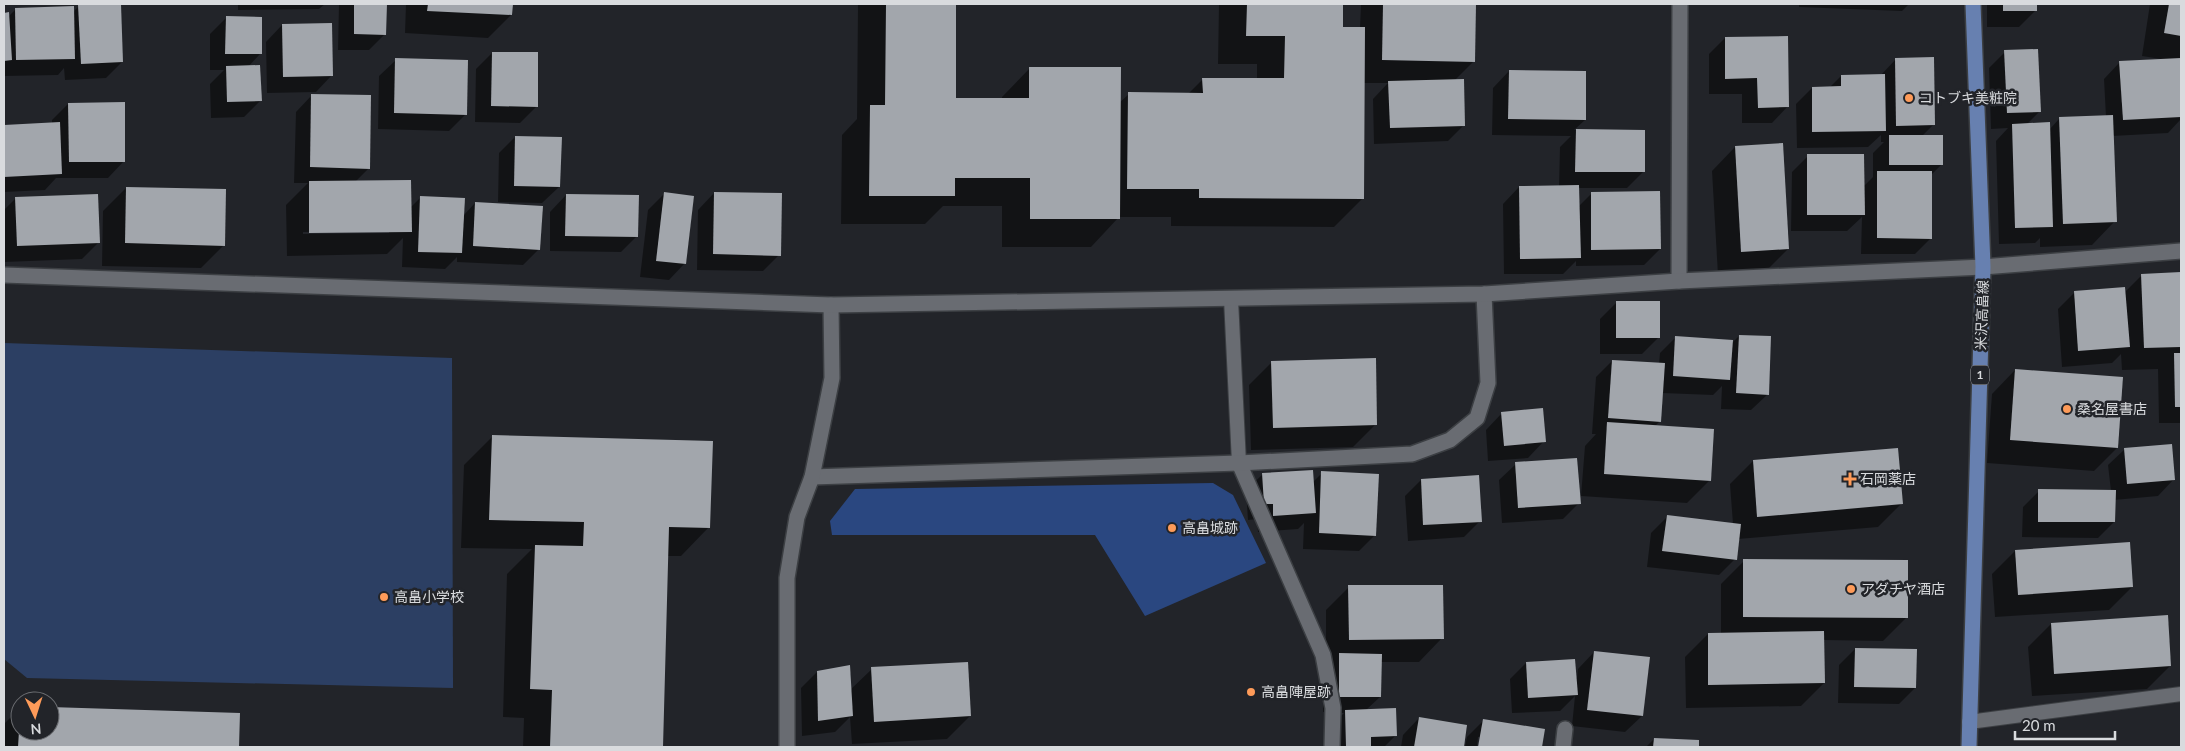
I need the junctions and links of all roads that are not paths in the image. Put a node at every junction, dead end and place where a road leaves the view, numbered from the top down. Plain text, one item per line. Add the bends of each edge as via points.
1 (1680, 4) edge
2 (1974, 4) edge
3 (2181, 251) edge
4 (1984, 267) junction
5 (4, 275) edge
6 (1679, 281) junction
7 (1484, 294) junction
8 (1231, 299) junction
9 (831, 305) junction
10 (1240, 463) junction
11 (812, 476) junction
12 (2181, 694) edge
13 (1969, 722) junction
14 (1565, 729) dead end
15 (787, 747) edge
16 (1332, 747) edge
17 (1563, 747) edge
18 (1969, 747) edge

1 - 6 street
2 - 4 main road, 米沢高畠線 / 1
3 - 4 street
4 - 6 street
4 - 13 main road, 米沢高畠線 / 1
5 - 9 street
6 - 7 street
7 - 8 street
7 - 10 street via 1488,383 1477,418 1450,440 1412,454
8 - 9 street
8 - 10 lane
9 - 11 street via 832,378
10 - 11 street
10 - 16 street via 1323,655 1333,708
11 - 15 street via 797,517 787,578
12 - 13 lane
13 - 18 main road, 米沢高畠線 / 1
14 - 17 street

